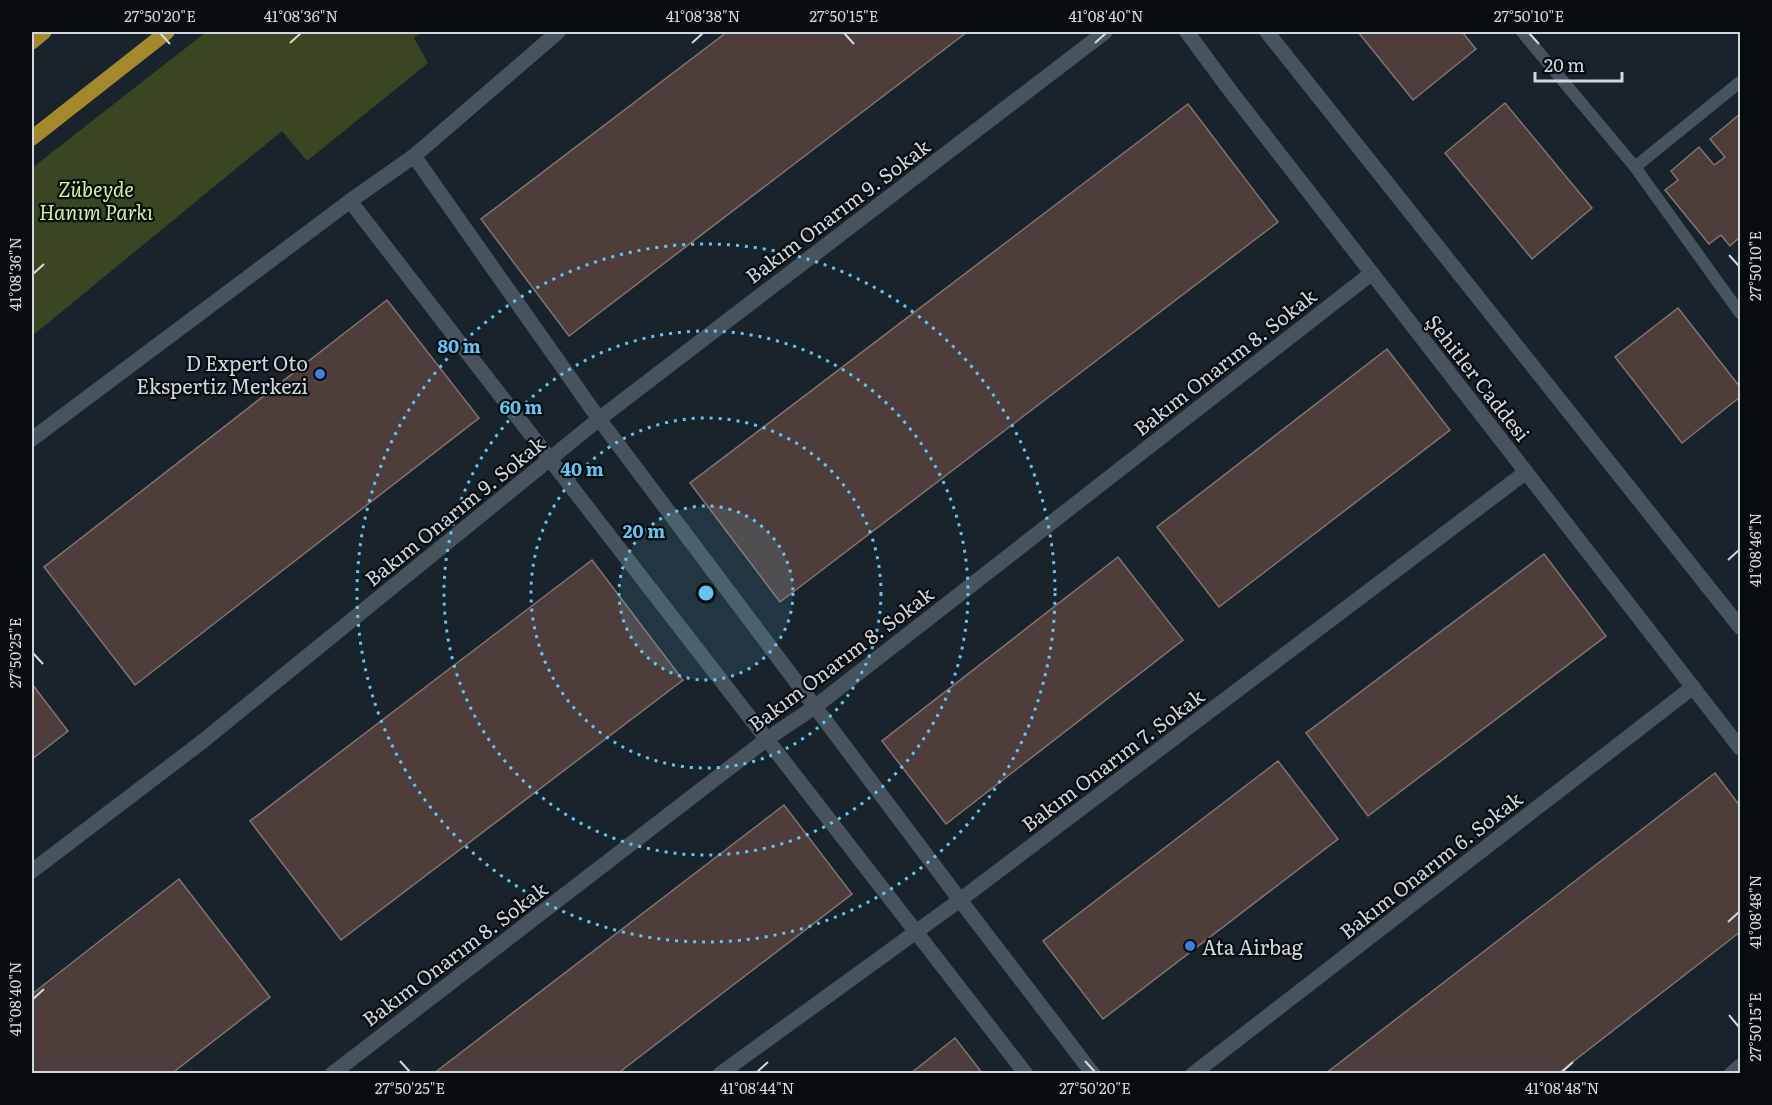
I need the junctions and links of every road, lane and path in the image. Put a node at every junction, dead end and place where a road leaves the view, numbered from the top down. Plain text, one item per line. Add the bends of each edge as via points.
1 (44, 32) edge
2 (167, 32) edge
3 (558, 32) edge
4 (1105, 32) edge
5 (1187, 32) edge
6 (1266, 32) edge
7 (1522, 32) edge
8 (32, 42) edge
9 (1740, 82) edge
10 (32, 138) edge
11 (414, 156) junction
12 (1635, 167) junction
13 (350, 201) junction
14 (1372, 273) junction
15 (1740, 313) edge
16 (599, 419) junction
17 (32, 439) edge
18 (550, 458) junction
19 (1526, 472) junction
20 (1740, 627) edge
21 (1693, 687) junction
22 (816, 706) junction
23 (767, 739) junction
24 (1740, 748) edge
25 (32, 871) edge
26 (960, 900) junction
27 (916, 932) junction
28 (1740, 1066) edge
29 (332, 1074) edge
30 (720, 1074) edge
31 (1026, 1074) edge
32 (1093, 1074) edge
33 (1192, 1074) edge
34 (1731, 1074) edge

1 - 8 main road
2 - 10 main road
3 - 11 street
4 - 16 street, Bakım Onarım 9. Sokak
5 - 14 street, Şehitler Caddesi
6 - 20 street
7 - 12 lane
9 - 12 lane
11 - 13 street
11 - 16 street
12 - 15 lane
13 - 17 street
13 - 18 street
14 - 19 street, Şehitler Caddesi
14 - 22 street, Bakım Onarım 8. Sokak
16 - 18 street, Bakım Onarım 9. Sokak
16 - 22 street
18 - 23 street
18 - 25 street, Bakım Onarım 9. Sokak via 203,741
19 - 21 street, Şehitler Caddesi
19 - 26 street, Bakım Onarım 7. Sokak
21 - 24 street, Şehitler Caddesi
21 - 33 street, Bakım Onarım 6. Sokak
22 - 23 street, Bakım Onarım 8. Sokak
22 - 26 street
23 - 27 street
23 - 29 street, Bakım Onarım 8. Sokak
26 - 27 street, Bakım Onarım 7. Sokak
26 - 32 street
27 - 30 street, Bakım Onarım 7. Sokak
27 - 31 street
28 - 34 street

